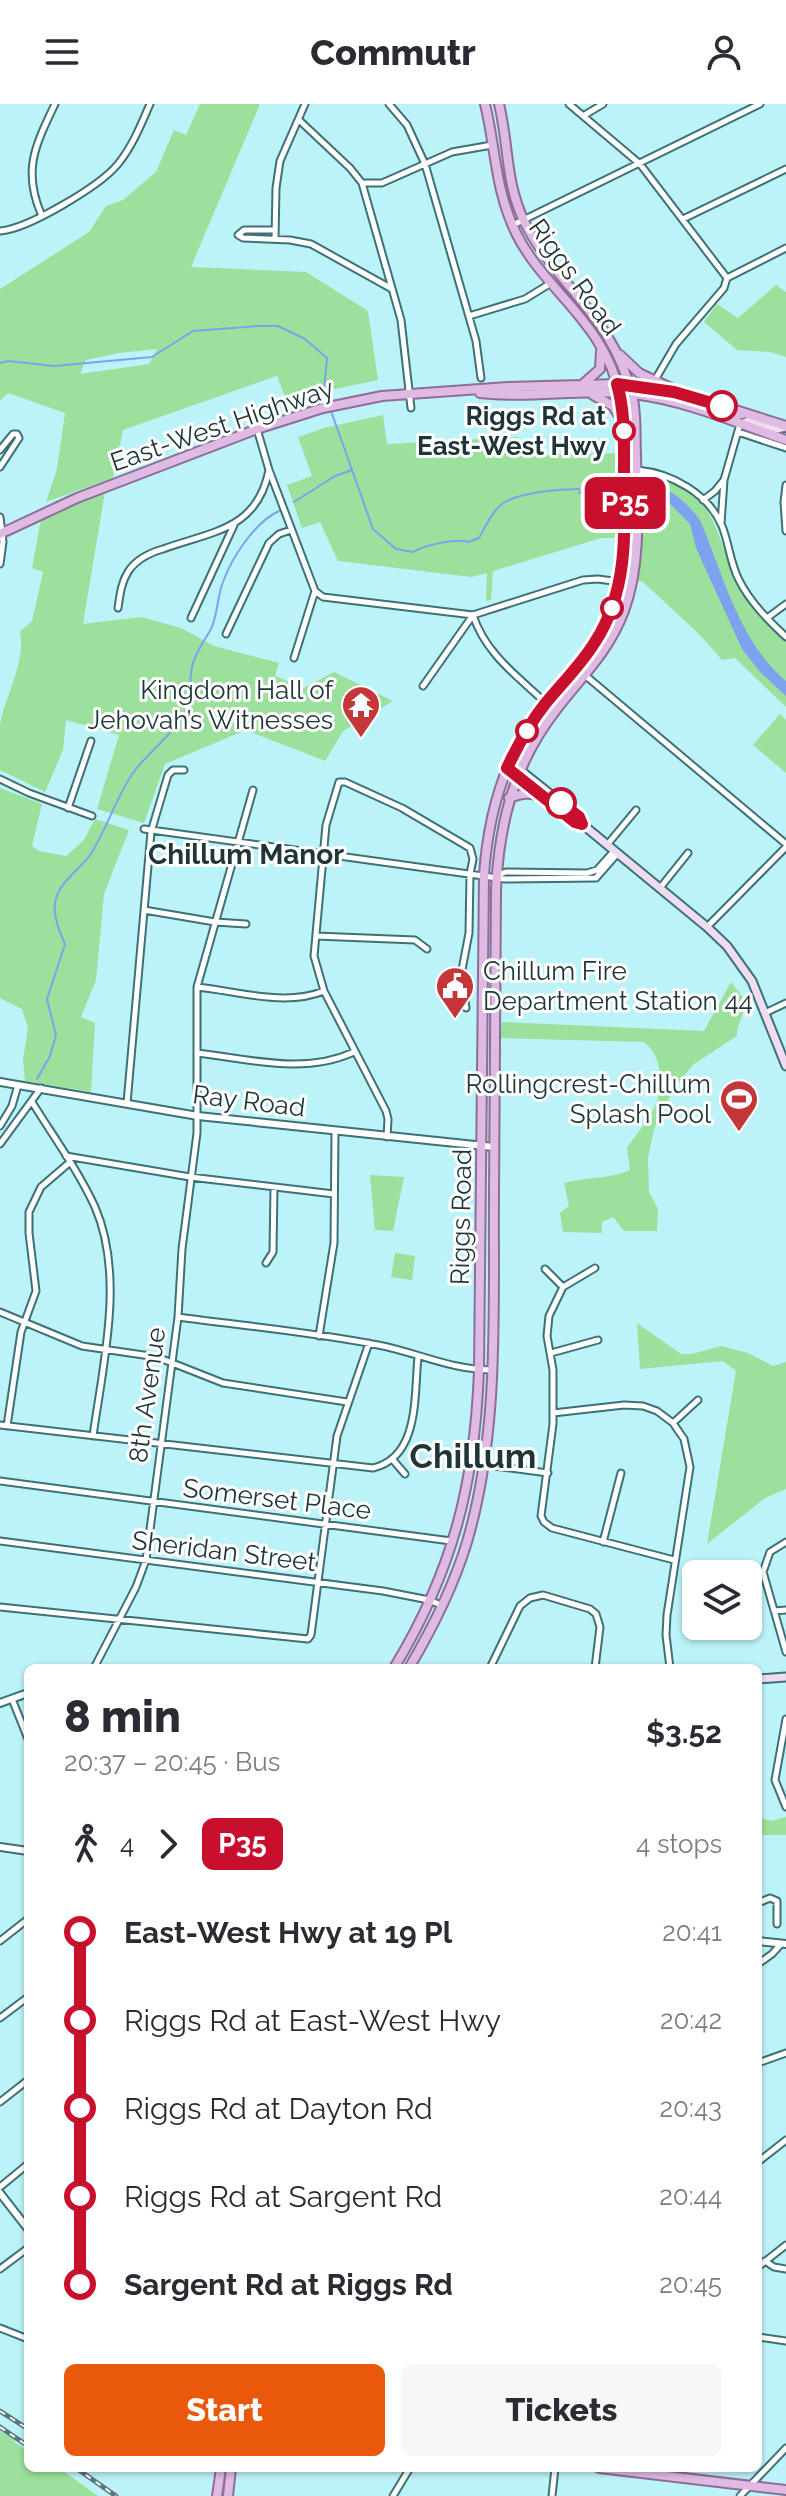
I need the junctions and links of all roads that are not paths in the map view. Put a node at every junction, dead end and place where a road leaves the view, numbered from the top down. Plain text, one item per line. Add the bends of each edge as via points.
1 (55, 104) edge
2 (150, 104) edge
3 (305, 104) edge
4 (389, 104) edge
5 (485, 104) edge
6 (499, 104) edge
7 (569, 104) edge
8 (603, 104) edge
9 (760, 104) edge
10 (583, 116) junction
11 (299, 120) junction
12 (492, 145) junction
13 (425, 164) junction
14 (640, 164) junction
15 (786, 169) edge
16 (362, 183) junction
17 (42, 216) junction
18 (683, 219) junction
19 (524, 221) junction
20 (513, 226) junction
21 (275, 230) junction
22 (0, 231) edge
23 (275, 239) junction
24 (786, 248) edge
25 (727, 278) junction
26 (551, 283) junction
27 (392, 289) junction
28 (469, 316) junction
29 (597, 339) junction
30 (611, 342) junction
31 (481, 378) dead end
32 (655, 380) junction
33 (583, 384) junction
34 (617, 384) junction
35 (630, 389) junction
36 (467, 391) junction
37 (410, 393) junction
38 (592, 394) junction
39 (620, 394) junction
40 (691, 396) junction
41 (654, 398) junction
42 (411, 408) dead end
43 (704, 412) junction
44 (745, 413) junction
45 (635, 421) junction
46 (624, 424) junction
47 (786, 427) edge
48 (739, 428) junction
49 (257, 429) junction
50 (786, 440) edge
51 (786, 448) edge
52 (0, 450) edge
53 (0, 467) edge
54 (269, 470) junction
55 (636, 470) junction
56 (724, 480) junction
57 (786, 485) edge
58 (703, 500) junction
59 (0, 517) edge
60 (234, 524) junction
61 (721, 525) junction
62 (291, 530) junction
63 (786, 531) edge
64 (1, 533) edge
65 (0, 564) edge
66 (620, 582) junction
67 (315, 591) junction
68 (786, 604) edge
69 (118, 608) dead end
70 (473, 615) junction
71 (191, 618) dead end
72 (767, 618) junction
73 (226, 634) dead end
74 (786, 637) edge
75 (294, 658) dead end
76 (586, 676) junction
77 (423, 686) dead end
78 (546, 703) junction
79 (91, 741) dead end
80 (509, 765) junction
81 (184, 770) dead end
82 (518, 773) junction
83 (0, 779) edge
84 (253, 790) dead end
85 (509, 798) junction
86 (545, 798) junction
87 (68, 808) junction
88 (636, 810) dead end
89 (92, 816) dead end
90 (582, 824) junction
91 (148, 831) junction
92 (238, 842) junction
93 (786, 846) edge
94 (613, 850) junction
95 (688, 853) dead end
96 (323, 854) junction
97 (470, 874) junction
98 (484, 875) junction
99 (497, 876) junction
100 (660, 888) junction
101 (144, 910) junction
102 (215, 922) junction
103 (246, 924) dead end
104 (707, 927) junction
105 (316, 936) junction
106 (427, 949) dead end
107 (197, 987) junction
108 (324, 991) junction
109 (786, 1003) edge
110 (466, 1008) dead end
111 (765, 1013) junction
112 (354, 1052) junction
113 (197, 1053) junction
114 (786, 1066) edge
115 (0, 1082) edge
116 (18, 1084) junction
117 (41, 1088) junction
118 (32, 1102) junction
119 (127, 1103) junction
120 (198, 1116) junction
121 (0, 1126) edge
122 (335, 1132) junction
123 (387, 1137) junction
124 (0, 1144) edge
125 (482, 1147) junction
126 (494, 1147) junction
127 (65, 1156) junction
128 (69, 1163) junction
129 (190, 1177) junction
130 (274, 1187) junction
131 (334, 1194) junction
132 (266, 1263) dead end
133 (595, 1268) dead end
134 (545, 1269) dead end
135 (563, 1287) junction
136 (0, 1312) edge
137 (178, 1317) junction
138 (24, 1322) junction
139 (319, 1336) junction
140 (598, 1340) dead end
141 (369, 1343) junction
142 (104, 1350) junction
143 (551, 1353) junction
144 (418, 1357) junction
145 (171, 1361) junction
146 (479, 1370) junction
147 (491, 1370) junction
148 (698, 1400) dead end
149 (347, 1402) junction
150 (553, 1413) junction
151 (673, 1423) junction
152 (4, 1425) edge
153 (93, 1436) junction
154 (160, 1442) junction
155 (393, 1460) junction
156 (470, 1463) junction
157 (332, 1464) junction
158 (483, 1465) junction
159 (548, 1473) junction
160 (621, 1473) dead end
161 (405, 1474) dead end
162 (0, 1481) edge
163 (153, 1503) junction
164 (325, 1525) junction
165 (0, 1541) edge
166 (454, 1542) junction
167 (603, 1542) junction
168 (786, 1542) edge
169 (146, 1560) junction
170 (674, 1560) junction
171 (318, 1583) junction
172 (429, 1600) junction
173 (441, 1605) junction
174 (0, 1607) edge
175 (786, 1610) edge
176 (774, 1611) junction
177 (119, 1620) junction
178 (786, 1652) edge
179 (96, 1664) edge
180 (396, 1664) edge
181 (411, 1664) edge
182 (492, 1664) edge
183 (595, 1664) edge
184 (670, 1664) edge
185 (786, 1677) edge
186 (762, 1679) edge
187 (24, 1694) edge
188 (12, 1699) junction
189 (0, 1703) edge
190 (786, 1719) edge
191 (24, 1729) edge
192 (786, 1807) edge
193 (0, 1847) edge
194 (24, 1850) edge
195 (762, 1901) edge
196 (24, 1922) edge
197 (777, 1924) dead end
198 (0, 1941) edge
199 (762, 1941) edge
200 (784, 1944) edge
201 (762, 1961) edge
202 (24, 2000) edge
203 (0, 2018) edge
204 (786, 2053) edge
205 (762, 2062) edge
206 (24, 2083) edge
207 (0, 2102) edge
208 (786, 2140) edge
209 (762, 2159) edge
210 (24, 2167) edge
211 (0, 2187) edge
212 (0, 2193) edge
213 (24, 2224) edge
214 (786, 2245) edge
215 (24, 2251) edge
216 (765, 2261) junction
217 (762, 2264) edge
218 (0, 2269) edge
219 (786, 2269) edge
220 (0, 2328) edge
221 (24, 2337) edge
222 (762, 2338) edge
223 (786, 2341) edge
224 (786, 2448) edge
225 (220, 2472) edge
226 (231, 2472) edge
227 (408, 2472) edge
228 (555, 2472) edge
229 (646, 2472) edge
230 (750, 2485) junction
231 (786, 2490) edge
232 (217, 2496) edge
233 (228, 2496) edge
234 (393, 2496) edge
235 (552, 2496) edge
236 (740, 2496) edge

1 - 17 street via 31,166
2 - 17 street via 111,172
3 - 11 street
4 - 13 street via 415,137
5 - 12 main road, Riggs Road
6 - 19 main road, Riggs Road via 508,176
7 - 10 street
8 - 10 street
9 - 14 street
10 - 14 street
11 - 16 street
11 - 21 street via 280,161
12 - 13 street via 459,150
12 - 20 main road, Riggs Road
13 - 16 street via 382,183
13 - 28 street
14 - 18 street
14 - 19 street
15 - 18 street
16 - 27 street
17 - 22 street
18 - 25 street
19 - 20 street
19 - 30 main road, Riggs Road
20 - 26 main road, Riggs Road
21 - 23 street
21 - 23 street via 238,233 243,238
23 - 27 street via 311,244
24 - 25 street
25 - 32 street
26 - 28 street via 525,299
26 - 29 main road, Riggs Road
27 - 37 street via 404,331
28 - 31 street
29 - 33 main road via 602,366
29 - 34 main road, Riggs Road
30 - 32 main road via 630,367
30 - 35 main road, Riggs Road
32 - 40 main road
33 - 34 main road, East-West Highway
33 - 36 main road, East-West Highway
34 - 35 main road, East-West Highway
34 - 39 main road, Riggs Road
35 - 39 main road, East-West Highway
35 - 40 main road, East-West Highway
35 - 41 main road, East-West Highway
35 - 45 main road, Riggs Road
36 - 37 main road, East-West Highway
36 - 38 main road, East-West Highway
37 - 42 street
37 - 49 main road, East-West Highway via 323,408
38 - 39 main road, East-West Highway
38 - 46 main road via 613,406
39 - 46 main road, Riggs Road
40 - 44 main road, East-West Highway
41 - 43 main road, East-West Highway
41 - 45 main road
43 - 44 main road
43 - 48 main road, East-West Highway
44 - 47 main road, East-West Highway
45 - 55 main road, Riggs Road
46 - 66 main road, Riggs Road
47 - 48 main road via 751,420
48 - 50 main road, East-West Highway
48 - 51 street, East-West Highway
48 - 56 street
49 - 54 street
49 - 64 main road, East-West Highway
52 - 53 street via 17,434
54 - 60 street via 259,503
54 - 62 street
55 - 58 street via 677,480
55 - 76 main road, Riggs Road via 636,551 627,599 614,633
56 - 58 street
56 - 61 street
57 - 63 street
58 - 61 street
59 - 64 street
60 - 69 street via 141,558 126,575
60 - 71 street
61 - 72 street via 738,578
62 - 67 street
62 - 73 street via 269,543
64 - 65 street
66 - 70 street via 583,580
66 - 78 main road, Riggs Road via 597,639
67 - 70 street via 323,597
67 - 75 street
68 - 72 street
70 - 77 street
70 - 78 street via 491,652
72 - 74 street
76 - 82 main road, Riggs Road via 548,721
76 - 93 street
78 - 80 main road, Riggs Road
79 - 87 street
80 - 82 main road
80 - 98 main road, Riggs Road via 489,827
81 - 91 street via 168,775
82 - 85 main road, Riggs Road
82 - 86 main road
82 - 90 main road
83 - 87 street
84 - 92 street, 8th Avenue
85 - 86 main road via 522,793
85 - 99 main road, Riggs Road
86 - 90 main road
87 - 89 street
88 - 94 street
90 - 94 main road
91 - 92 street
91 - 101 street
92 - 96 street
92 - 102 street, 8th Avenue
93 - 104 street
94 - 99 street via 596,878
94 - 100 main road
95 - 100 street
96 - 97 street
96 - 97 street via 327,817 336,786 343,781 468,845 473,855
96 - 105 street
97 - 98 street
97 - 110 street via 469,933 461,975
98 - 99 street
98 - 125 main road, Riggs Road
99 - 126 main road, Riggs Road
100 - 104 main road
101 - 102 street
101 - 119 street
102 - 103 street
102 - 107 street, 8th Avenue
104 - 111 main road via 741,963
105 - 106 street via 415,940
105 - 108 street via 314,956
107 - 108 street via 283,999
107 - 113 street, 8th Avenue
108 - 112 street
109 - 111 street
111 - 114 main road
112 - 113 street via 300,1065
112 - 123 street via 388,1116
113 - 120 street, 8th Avenue
115 - 116 street, Ray Road
116 - 117 street, Ray Road
116 - 121 street
117 - 118 street
117 - 119 street, Ray Road
118 - 124 street
118 - 127 street
119 - 120 street, Ray Road
120 - 122 street, Ray Road
120 - 129 street, 8th Avenue
122 - 123 street, Ray Road
122 - 131 street
123 - 125 street, Ray Road
125 - 126 street, Ray Road
125 - 146 main road, Riggs Road
126 - 147 main road, Riggs Road
127 - 128 street
127 - 129 street
128 - 138 street via 46,1181 31,1205 36,1291
128 - 142 street via 96,1209 108,1252 111,1284
129 - 130 street
129 - 137 street, 8th Avenue
130 - 131 street
130 - 132 street via 273,1252
131 - 139 street via 333,1253
133 - 135 street
134 - 135 street
135 - 143 street via 548,1323
136 - 138 street
137 - 139 street
137 - 145 street, 8th Avenue
138 - 142 street
138 - 152 street
139 - 141 street
140 - 143 street
141 - 144 street
141 - 149 street
142 - 145 street
142 - 153 street
143 - 150 street
144 - 146 street
144 - 155 street via 408,1435
145 - 149 street via 232,1386
145 - 154 street, 8th Avenue
146 - 147 street
146 - 156 main road, Riggs Road
147 - 158 main road, Riggs Road
148 - 151 street
149 - 157 street
150 - 151 street via 633,1404
150 - 159 street
151 - 170 street via 690,1467
152 - 153 street
153 - 154 street
154 - 157 street
154 - 163 street, 8th Avenue
155 - 157 street via 368,1469
155 - 161 street
156 - 158 street
156 - 166 main road, Riggs Road
157 - 164 street
158 - 159 street
158 - 173 main road, Riggs Road via 467,1541
159 - 167 street via 544,1522
160 - 167 street
162 - 163 street, Somerset Place
163 - 164 street, Somerset Place
163 - 169 street, 8th Avenue
164 - 166 street, Somerset Place
164 - 171 street
165 - 169 street, Sheridan Street
166 - 172 main road, Riggs Road
167 - 170 street
168 - 176 street via 770,1552 763,1568
169 - 171 street, Sheridan Street
169 - 177 street, 8th Avenue
170 - 184 street via 666,1626
171 - 172 street, Sheridan Street
171 - 177 street via 308,1639
172 - 173 street, Sheridan Street
172 - 180 main road, Riggs Road
173 - 181 main road, Riggs Road
174 - 177 street
175 - 176 street
176 - 178 street
177 - 179 street, 8th Avenue
182 - 183 street via 520,1606 543,1595 596,1614 600,1627
185 - 186 main road
187 - 188 street
188 - 189 street
188 - 191 street
190 - 192 street via 775,1780
193 - 194 street
195 - 197 street via 777,1901
196 - 198 street
199 - 200 street
200 - 201 street
202 - 203 street
204 - 205 street
206 - 207 street
208 - 209 street
210 - 211 street
212 - 213 street
214 - 216 street
215 - 218 street
216 - 217 street
216 - 219 street
220 - 221 street
222 - 223 street
224 - 230 street
225 - 232 main road
226 - 233 main road
227 - 234 street
228 - 235 street
229 - 230 main road
230 - 231 main road
230 - 236 street

